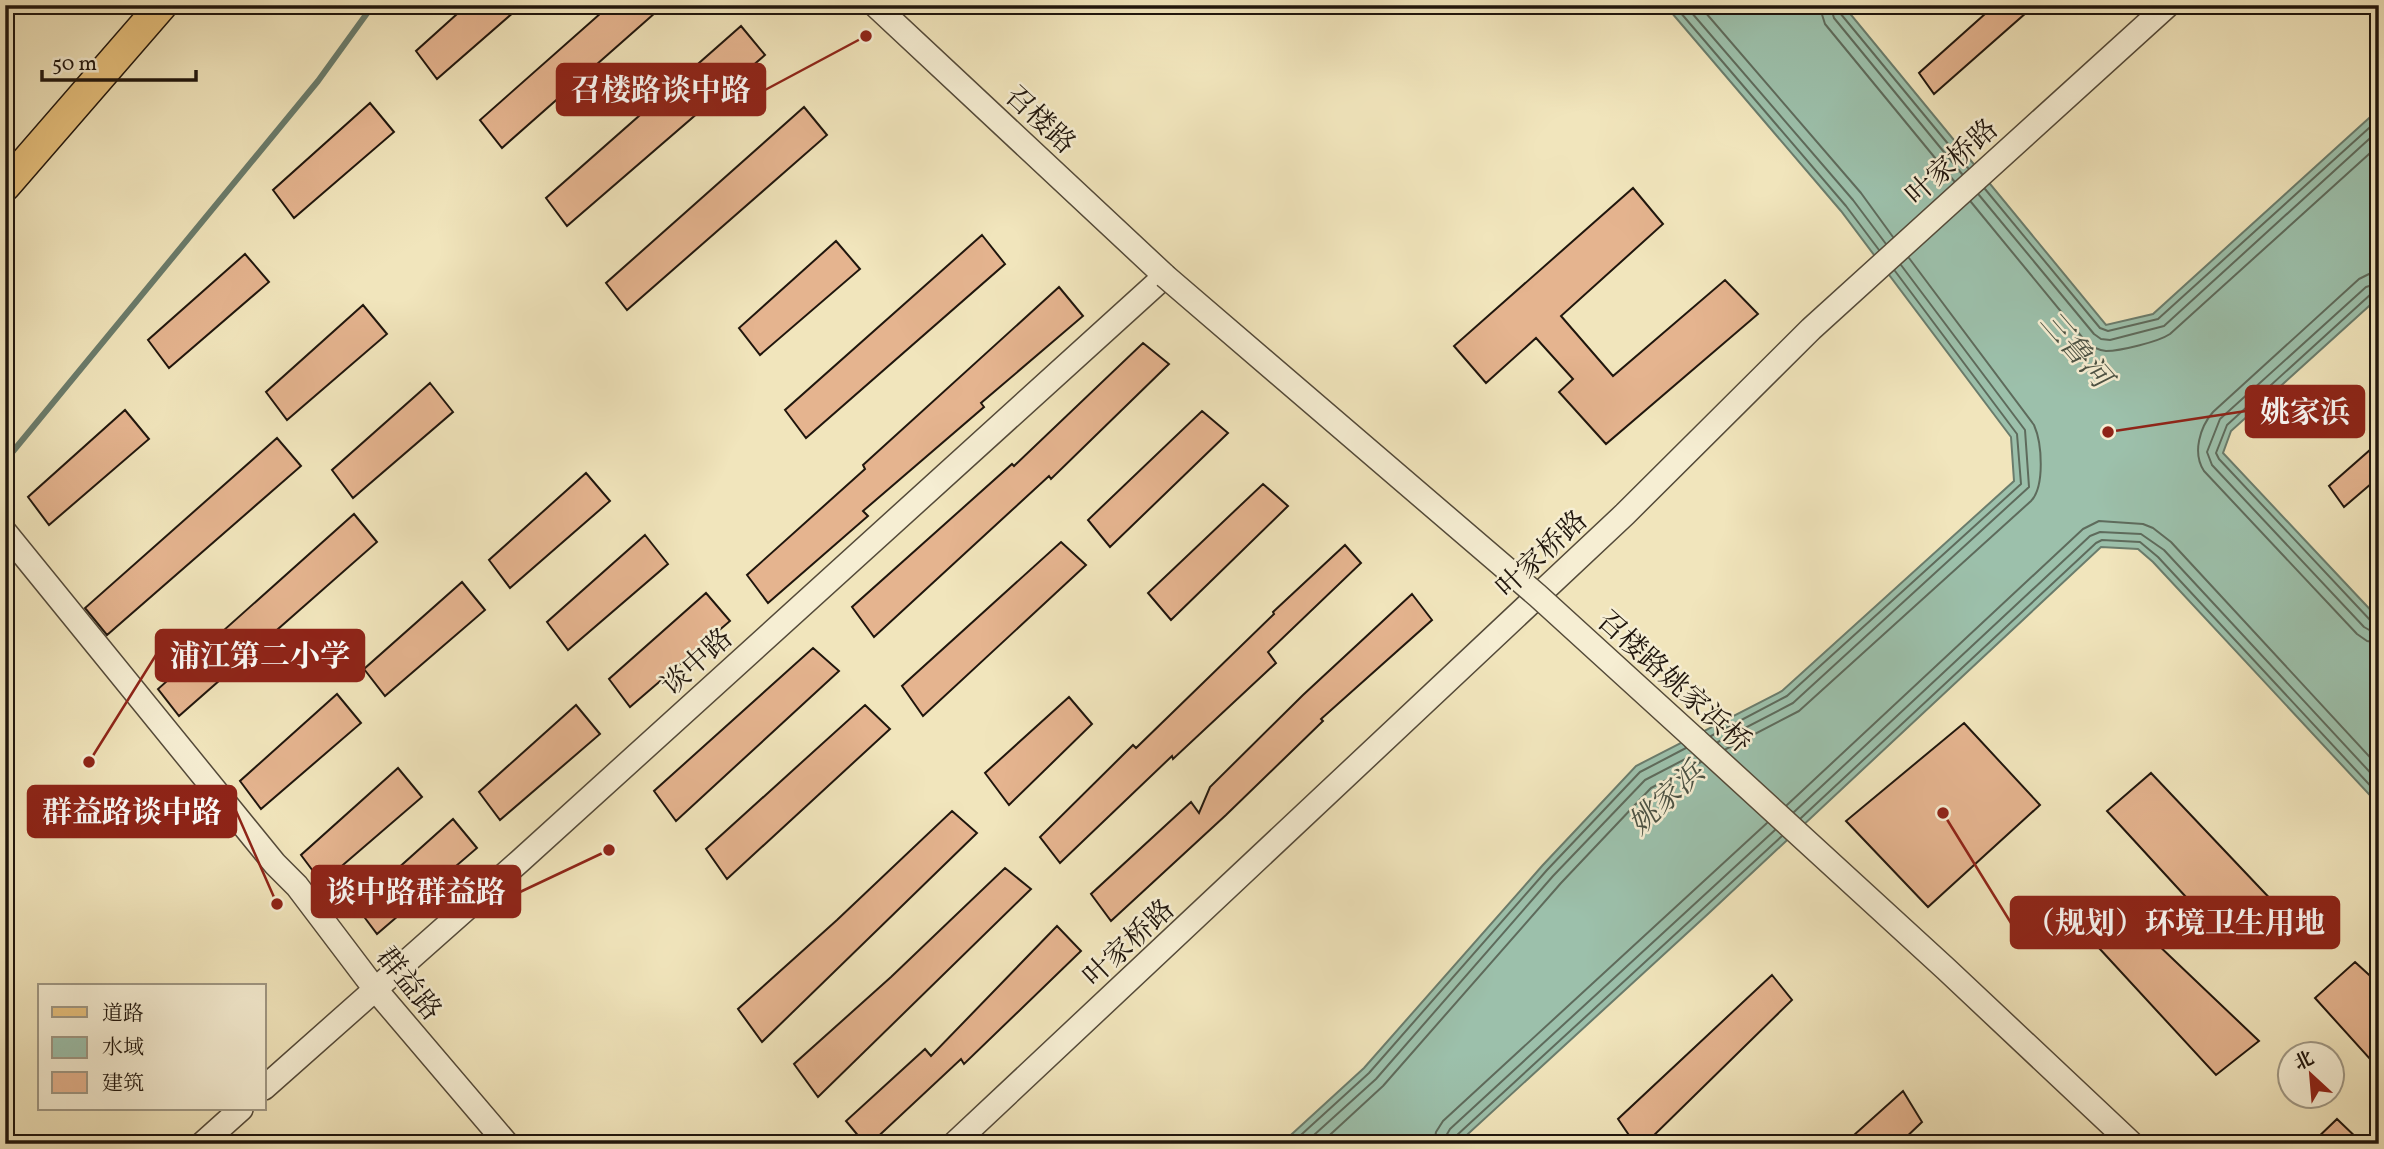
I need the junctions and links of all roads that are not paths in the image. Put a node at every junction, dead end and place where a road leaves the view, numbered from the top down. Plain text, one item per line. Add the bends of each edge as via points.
1 (162, 5) edge
2 (875, 5) edge
3 (2168, 5) edge
4 (5, 186) edge
5 (1166, 275) junction
6 (5, 532) edge
7 (375, 989) junction
8 (266, 1086) edge
9 (240, 1110) edge
10 (202, 1144) edge
11 (507, 1144) edge
12 (954, 1144) edge
13 (2132, 1144) edge

1 - 4 main road
2 - 5 street, 召楼路
3 - 12 street, 叶家桥路 via 1811,329 1625,514
5 - 7 street, 谈中路
5 - 13 street, 召楼路姚家浜桥, bridge via 1538,596
6 - 7 street, 群益路 via 297,886
7 - 8 street, 谈中路
7 - 11 street, 群益路
9 - 10 street

